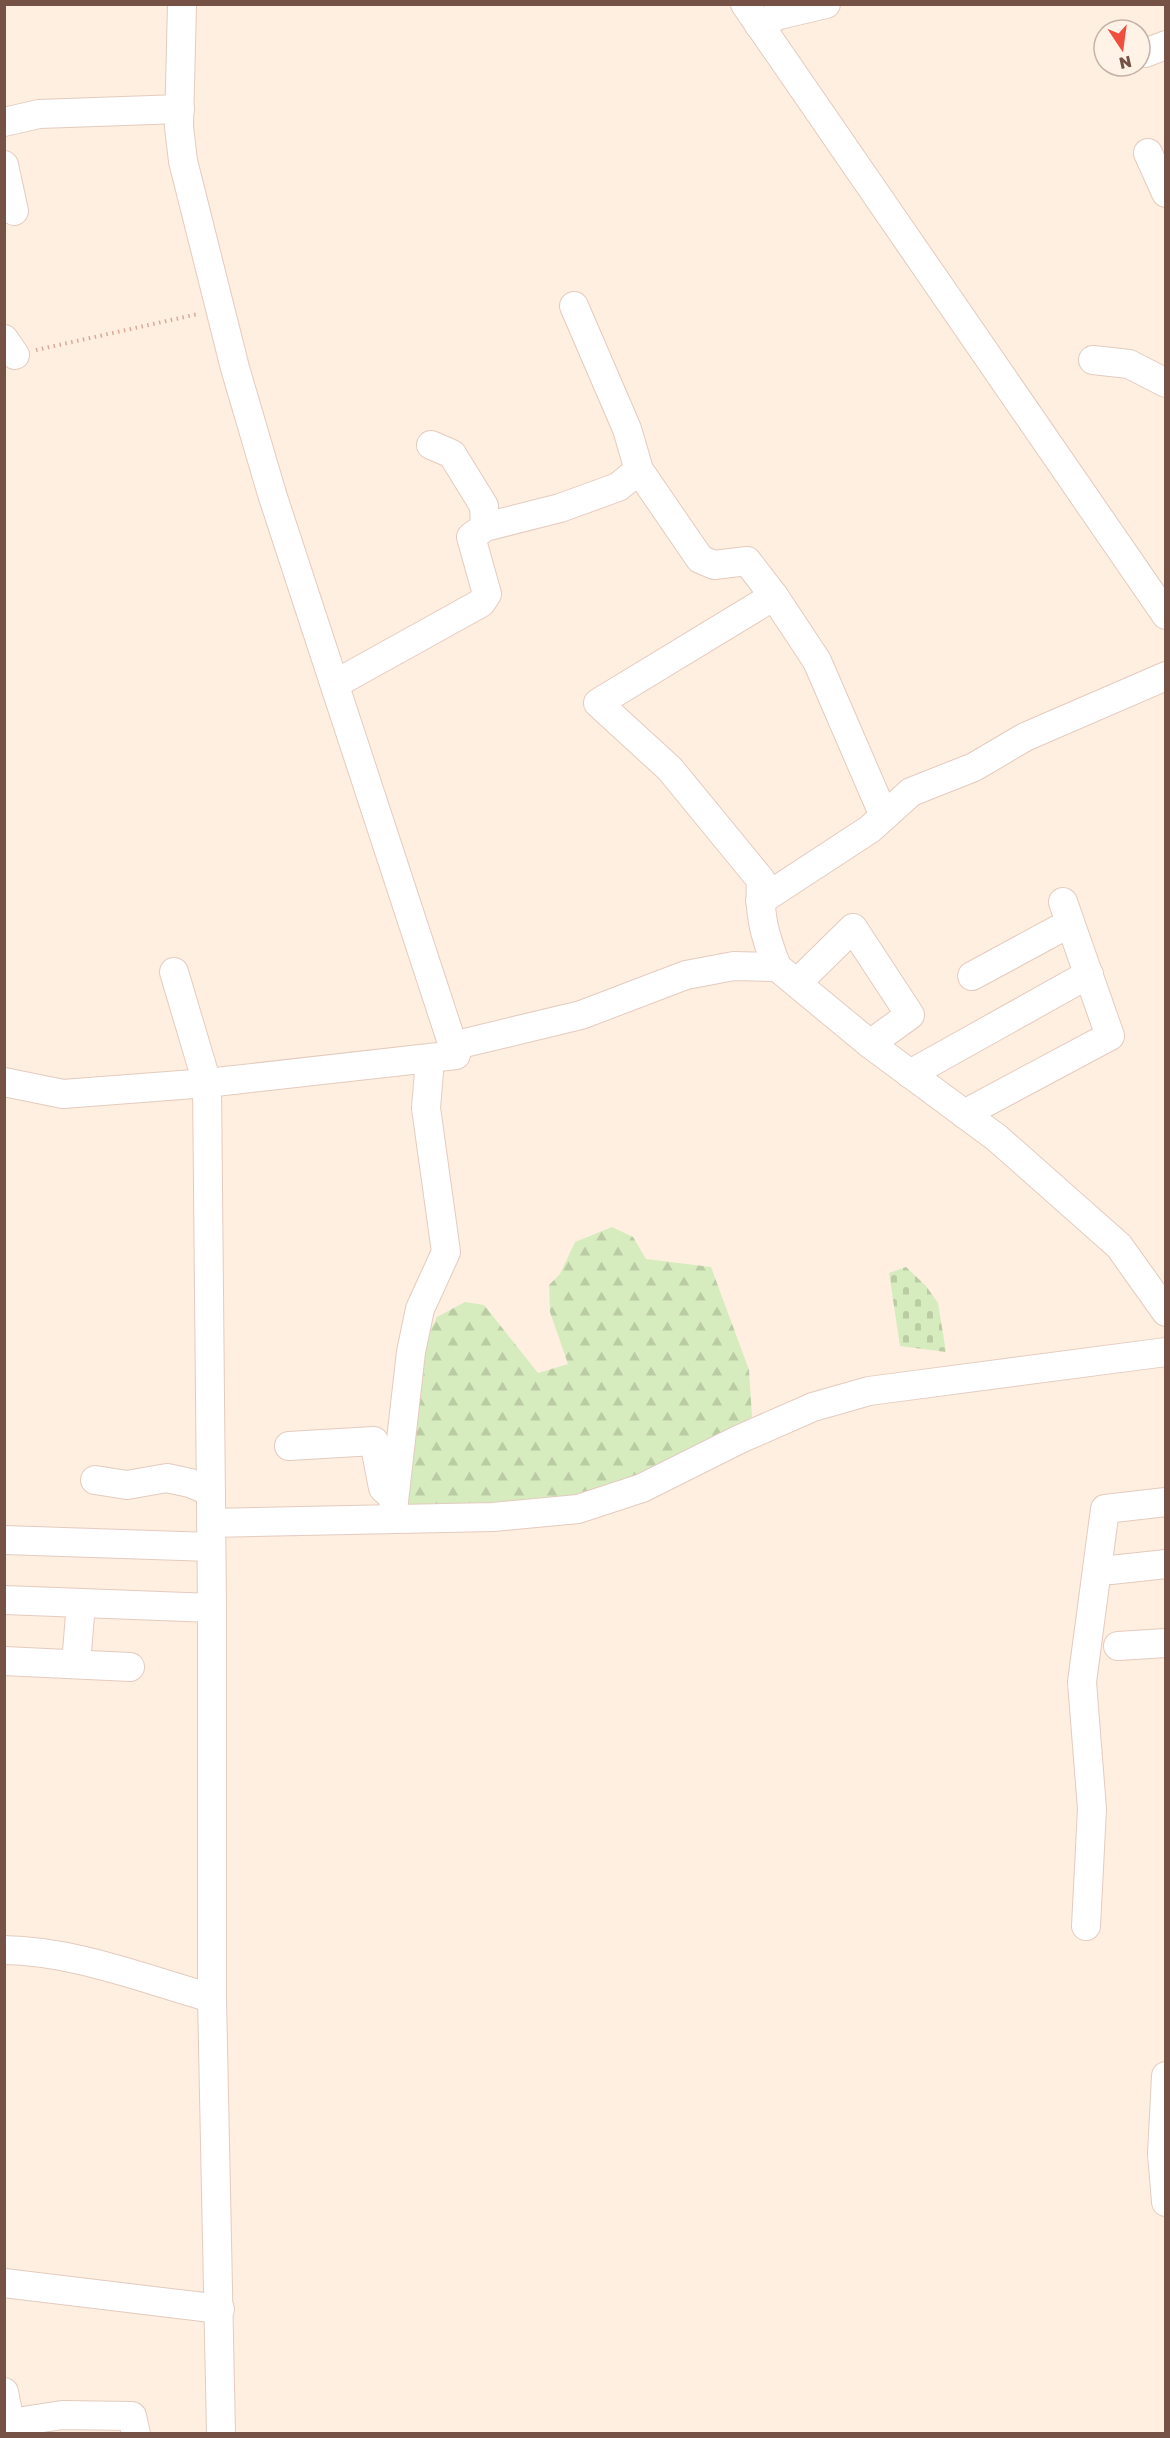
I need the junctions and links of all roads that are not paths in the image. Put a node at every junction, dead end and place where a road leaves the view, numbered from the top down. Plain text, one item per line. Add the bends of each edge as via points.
1 (183, 4) edge
2 (826, 4) edge
3 (752, 15) edge
4 (180, 109) junction
5 (4, 122) edge
6 (1148, 153) dead end
7 (4, 165) edge
8 (1166, 193) edge
9 (14, 211) dead end
10 (574, 306) dead end
11 (1094, 360) dead end
12 (1166, 383) edge
13 (431, 445) dead end
14 (639, 470) junction
15 (485, 527) junction
16 (774, 596) junction
17 (1166, 615) edge
18 (1166, 676) edge
19 (335, 684) junction
20 (884, 816) junction
21 (760, 901) junction
22 (174, 972) dead end
23 (1089, 974) junction
24 (787, 975) junction
25 (972, 976) dead end
26 (870, 1044) junction
27 (441, 1052) junction
28 (910, 1074) junction
29 (4, 1082) edge
30 (207, 1083) junction
31 (964, 1114) junction
32 (1166, 1312) edge
33 (1166, 1352) edge
34 (289, 1446) dead end
35 (95, 1480) dead end
36 (211, 1492) junction
37 (1166, 1502) edge
38 (393, 1509) junction
39 (211, 1535) junction
40 (4, 1540) edge
41 (1166, 1564) edge
42 (1111, 1570) dead end
43 (4, 1600) edge
44 (81, 1603) junction
45 (212, 1608) junction
46 (1166, 1643) edge
47 (1118, 1646) dead end
48 (4, 1661) edge
49 (76, 1664) junction
50 (130, 1667) dead end
51 (1086, 1926) dead end
52 (4, 1950) edge
53 (212, 1998) junction
54 (1166, 2076) edge
55 (1164, 2154) edge
56 (1166, 2202) edge
57 (4, 2283) edge
58 (219, 2309) junction
59 (4, 2392) edge
60 (8, 2423) edge
61 (136, 2433) edge
62 (221, 2433) edge

1 - 4 street
2 - 3 street via 779,15
3 - 17 street
4 - 5 street via 39,114
4 - 19 street via 183,161 220,309 272,494
6 - 8 street
7 - 9 street
10 - 14 street via 627,429
11 - 12 street via 1129,364
13 - 15 street via 452,454 484,506
14 - 15 street via 618,487 560,508
14 - 16 street via 700,559 714,565 747,561
15 - 19 street via 471,537 487,594 481,603
16 - 20 street via 817,661
16 - 21 street via 598,703 670,769 761,880
18 - 20 street via 1025,737 974,767 911,792
19 - 27 street
20 - 21 street
21 - 24 street via 764,933
22 - 30 street
23 - 25 street via 1066,913
23 - 28 street
23 - 31 street via 1110,1036
24 - 26 street
24 - 26 street via 853,928 910,1015
24 - 27 street via 734,966 686,975 581,1015
26 - 28 street
27 - 30 street
27 - 38 street via 426,1108 446,1252 420,1309 411,1352
28 - 31 street
29 - 30 street via 63,1094
30 - 36 street
31 - 32 street via 997,1138 1119,1246
33 - 38 street via 869,1391 813,1407 642,1488 578,1509 493,1517
34 - 38 street via 374,1441 383,1488
35 - 36 street via 127,1485 167,1478
36 - 39 street
37 - 51 street via 1105,1509 1082,1682 1092,1809
38 - 39 street
39 - 40 street
39 - 45 street
41 - 42 street
43 - 44 street
44 - 45 street
44 - 49 street
45 - 53 street
46 - 47 street
48 - 49 street
49 - 50 street
52 - 53 street via 69,1957
53 - 58 street
54 - 55 street
55 - 56 street
57 - 58 street
58 - 62 street
59 - 60 street
60 - 61 street via 62,2415 132,2416

